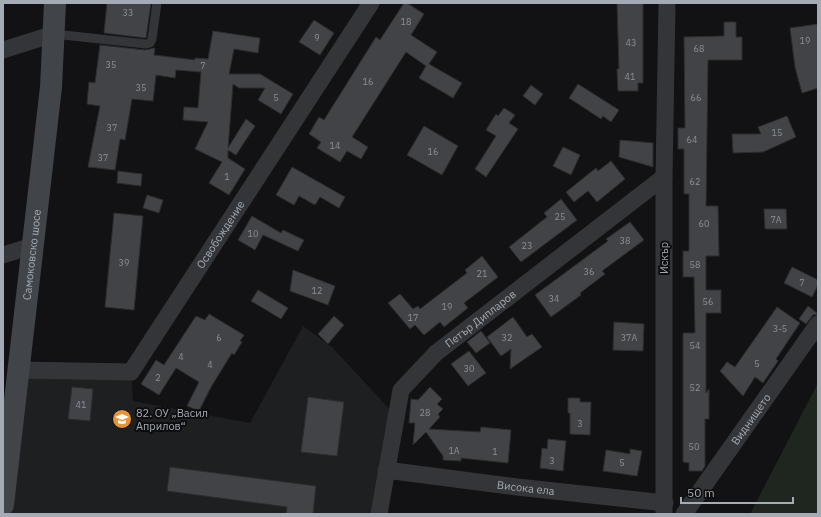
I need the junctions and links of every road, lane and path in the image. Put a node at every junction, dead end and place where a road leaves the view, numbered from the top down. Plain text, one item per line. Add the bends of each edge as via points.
1 (55, 3) edge
2 (157, 3) edge
3 (371, 3) edge
4 (668, 3) edge
5 (54, 34) junction
6 (3, 50) edge
7 (664, 176) junction
8 (32, 246) junction
9 (3, 255) edge
10 (818, 324) edge
11 (18, 370) junction
12 (386, 470) junction
13 (3, 505) edge
14 (665, 509) edge
15 (380, 514) edge
16 (684, 514) edge

1 - 5 main road, Самоковско шосе
2 - 5 lane via 150,43
3 - 11 street, Освобождение via 131,372
4 - 7 street, Искър
5 - 6 street
5 - 8 main road, Самоковско шосе via 51,87
7 - 12 street, Петър Дипларов via 436,352 401,390
7 - 14 street, Искър
8 - 9 street
8 - 11 main road, Самоковско шосе
10 - 16 street, Виднището
11 - 13 main road, Самоковско шосе
12 - 14 street, Висока ела
12 - 15 street, Петър Дипларов

